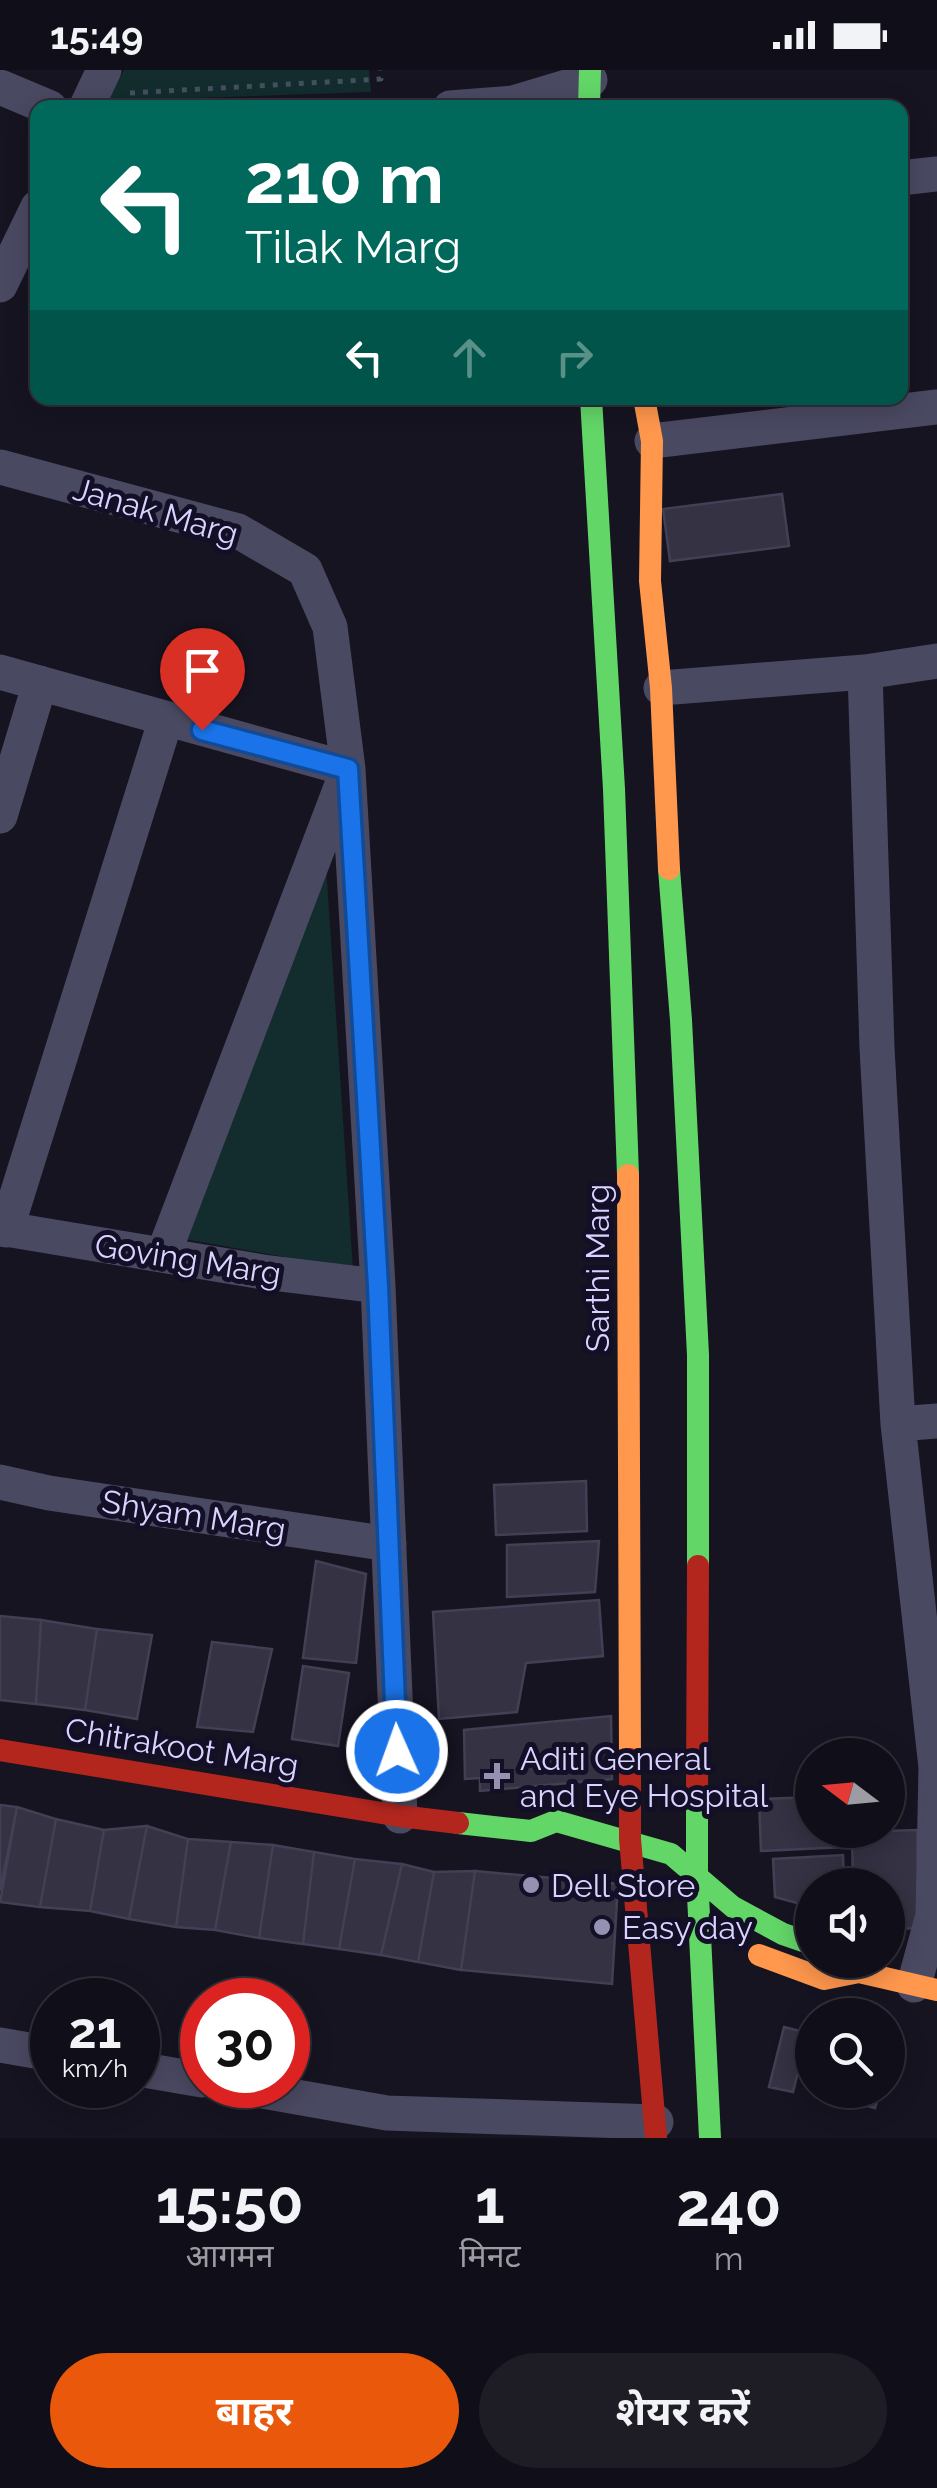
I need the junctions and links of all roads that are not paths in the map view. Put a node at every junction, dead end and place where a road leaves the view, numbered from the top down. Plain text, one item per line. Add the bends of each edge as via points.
1 (116, 82) edge
2 (0, 87) edge
3 (591, 91) edge
4 (31, 100) edge
5 (95, 100) edge
6 (538, 100) edge
7 (937, 174) edge
8 (908, 177) edge
9 (30, 223) edge
10 (0, 284) edge
11 (596, 405) edge
12 (641, 405) edge
13 (937, 407) edge
14 (623, 446) junction
15 (0, 467) edge
16 (937, 662) edge
17 (0, 672) edge
18 (865, 672) junction
19 (40, 683) junction
20 (661, 688) junction
21 (166, 720) junction
22 (348, 769) junction
23 (0, 816) edge
24 (3, 1229) edge
25 (163, 1255) junction
26 (378, 1286) junction
27 (937, 1421) edge
28 (898, 1424) junction
29 (0, 1482) edge
30 (388, 1544) junction
31 (0, 1750) edge
32 (936, 1767) edge
33 (400, 1816) junction
34 (531, 1831) junction
35 (630, 1839) junction
36 (553, 1850) dead end
37 (604, 1860) dead end
38 (642, 1875) junction
39 (697, 1876) junction
40 (674, 1896) dead end
41 (698, 1920) junction
42 (719, 1936) dead end
43 (795, 1938) edge
44 (742, 1949) dead end
45 (795, 1968) edge
46 (892, 1978) edge
47 (926, 1988) edge
48 (0, 2045) edge
49 (30, 2050) edge
50 (310, 2105) edge
51 (387, 2125) edge
52 (656, 2130) edge
53 (710, 2138) edge

1 - 5 street
2 - 4 street
3 - 6 street
7 - 8 street
9 - 10 street
11 - 14 street, Sarthi Marg
12 - 14 street
13 - 14 street
14 - 20 street via 650,581
14 - 35 street, Sarthi Marg via 614,788 638,1349
15 - 22 street, Janak Marg via 238,531 305,570 330,627
16 - 18 street
17 - 19 street
18 - 20 street
18 - 28 street
19 - 21 street
19 - 23 street
20 - 39 street via 681,1020
21 - 22 street
21 - 24 street
22 - 25 street
22 - 26 street
24 - 25 street, Goving Marg
25 - 26 street, Goving Marg
26 - 30 street
27 - 28 street
28 - 32 street
29 - 30 street, Shyam Marg
30 - 33 street
31 - 33 street, Chitrakoot Marg
32 - 47 street
33 - 34 street, Chitrakoot Marg
34 - 35 street, Chitrakoot Marg via 556,1821
34 - 36 street
35 - 38 street, Sarthi Marg
35 - 39 street, Chitrakoot Marg via 670,1854
37 - 38 street
38 - 52 street, Sarthi Marg
39 - 41 street
39 - 43 street, Chitrakoot Marg via 745,1914
40 - 41 street
41 - 42 street
41 - 53 street
44 - 45 street
46 - 47 street
48 - 49 street
50 - 51 street
51 - 52 street

